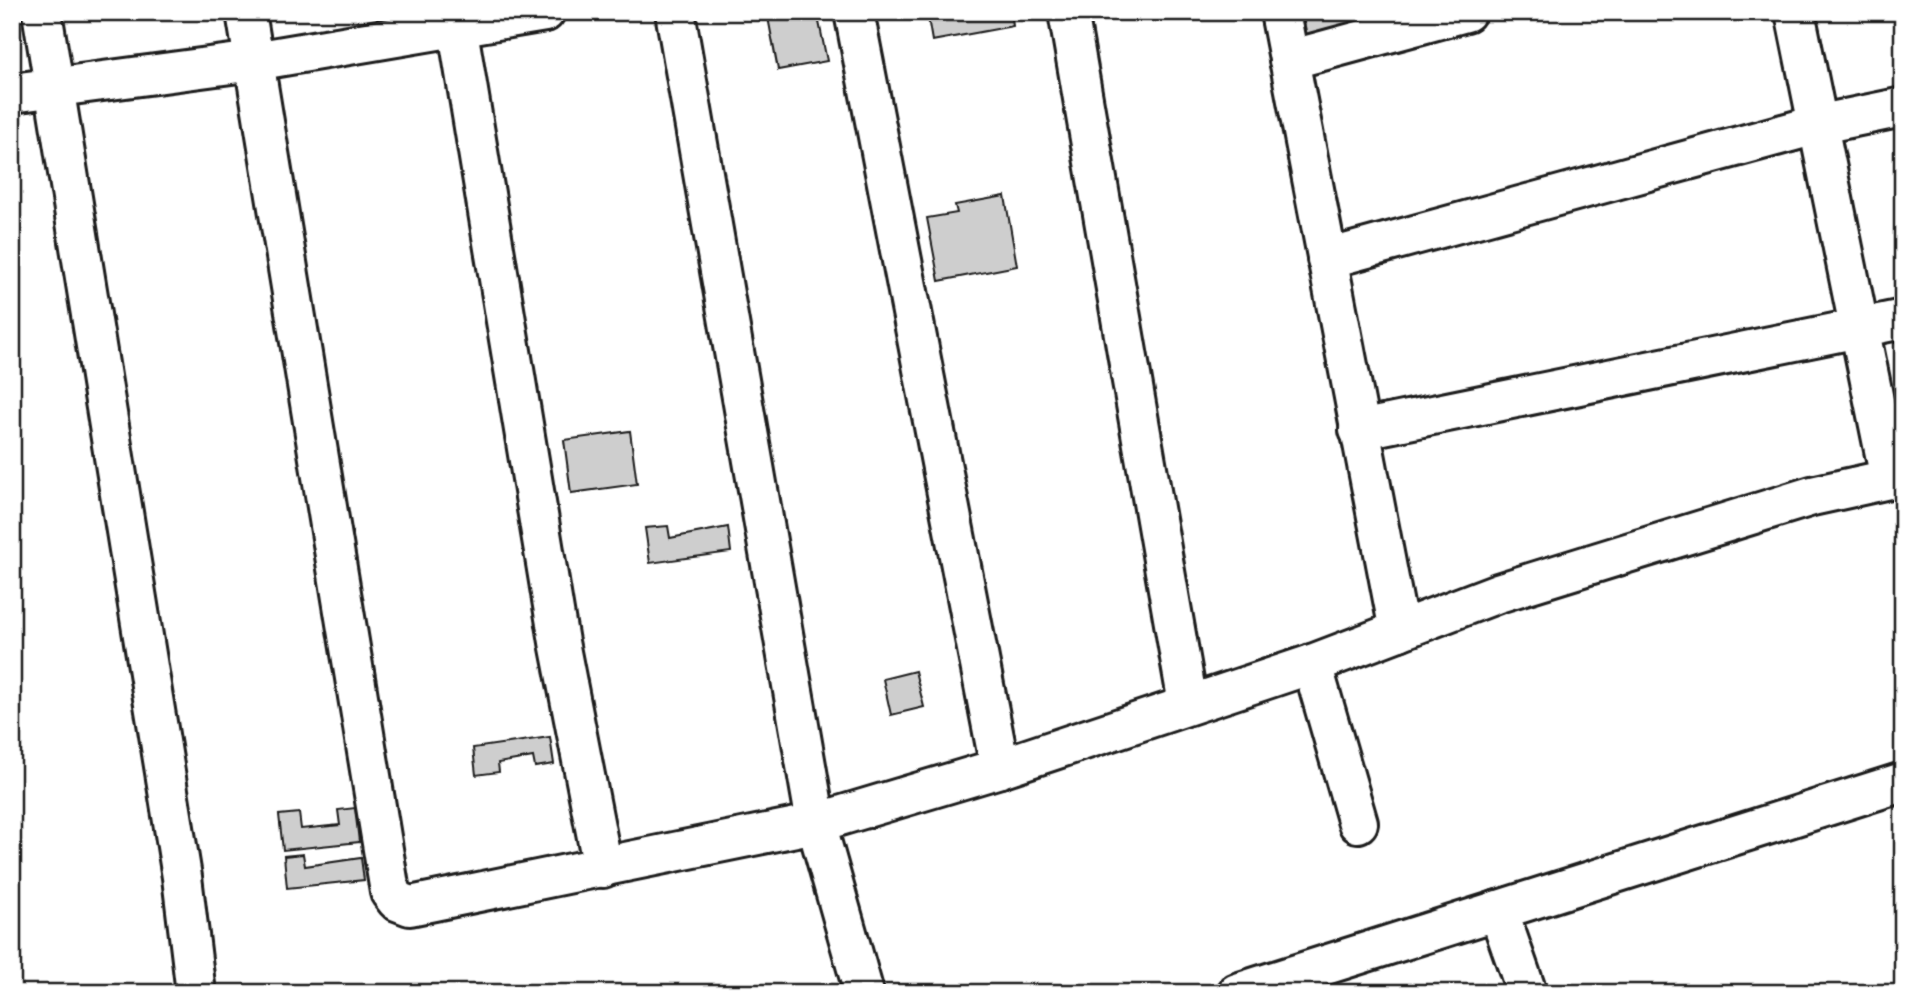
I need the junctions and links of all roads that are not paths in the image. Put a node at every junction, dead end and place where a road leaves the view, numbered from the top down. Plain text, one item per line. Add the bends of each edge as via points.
1 (42, 12) edge
2 (246, 12) edge
3 (545, 12) edge
4 (675, 12) edge
5 (854, 12) edge
6 (1068, 12) edge
7 (1280, 12) edge
8 (1466, 12) edge
9 (1795, 12) edge
10 (456, 19) edge
11 (1289, 60) junction
12 (254, 61) junction
13 (53, 88) junction
14 (12, 93) edge
15 (1903, 107) edge
16 (1816, 125) junction
17 (1327, 259) junction
18 (1903, 319) edge
19 (1857, 328) junction
20 (1359, 430) junction
21 (1896, 477) edge
22 (1399, 631) junction
23 (1312, 664) junction
24 (1188, 704) junction
25 (1000, 768) junction
26 (1903, 782) edge
27 (817, 823) junction
28 (1359, 824) dead end
29 (603, 868) junction
30 (1498, 910) junction
31 (196, 993) edge
32 (863, 993) edge
33 (1237, 993) edge
34 (1527, 993) edge

1 - 13 street
2 - 12 street
3 - 10 street
4 - 27 street
5 - 25 street
6 - 24 street
7 - 11 street
8 - 11 street
9 - 16 street
10 - 12 street
10 - 29 street via 559,642
11 - 17 street
12 - 13 street
12 - 29 street via 390,892 410,906 430,904
13 - 14 street
13 - 31 street via 182,877
15 - 16 street
16 - 17 street
16 - 19 street
17 - 20 street
18 - 19 street
19 - 20 street
19 - 21 street
20 - 22 street
21 - 22 street via 1812,496 1511,589
22 - 23 street
23 - 24 street
23 - 28 street
24 - 25 street
25 - 27 street
26 - 30 street
27 - 29 street
27 - 32 street
30 - 33 street
30 - 34 street

